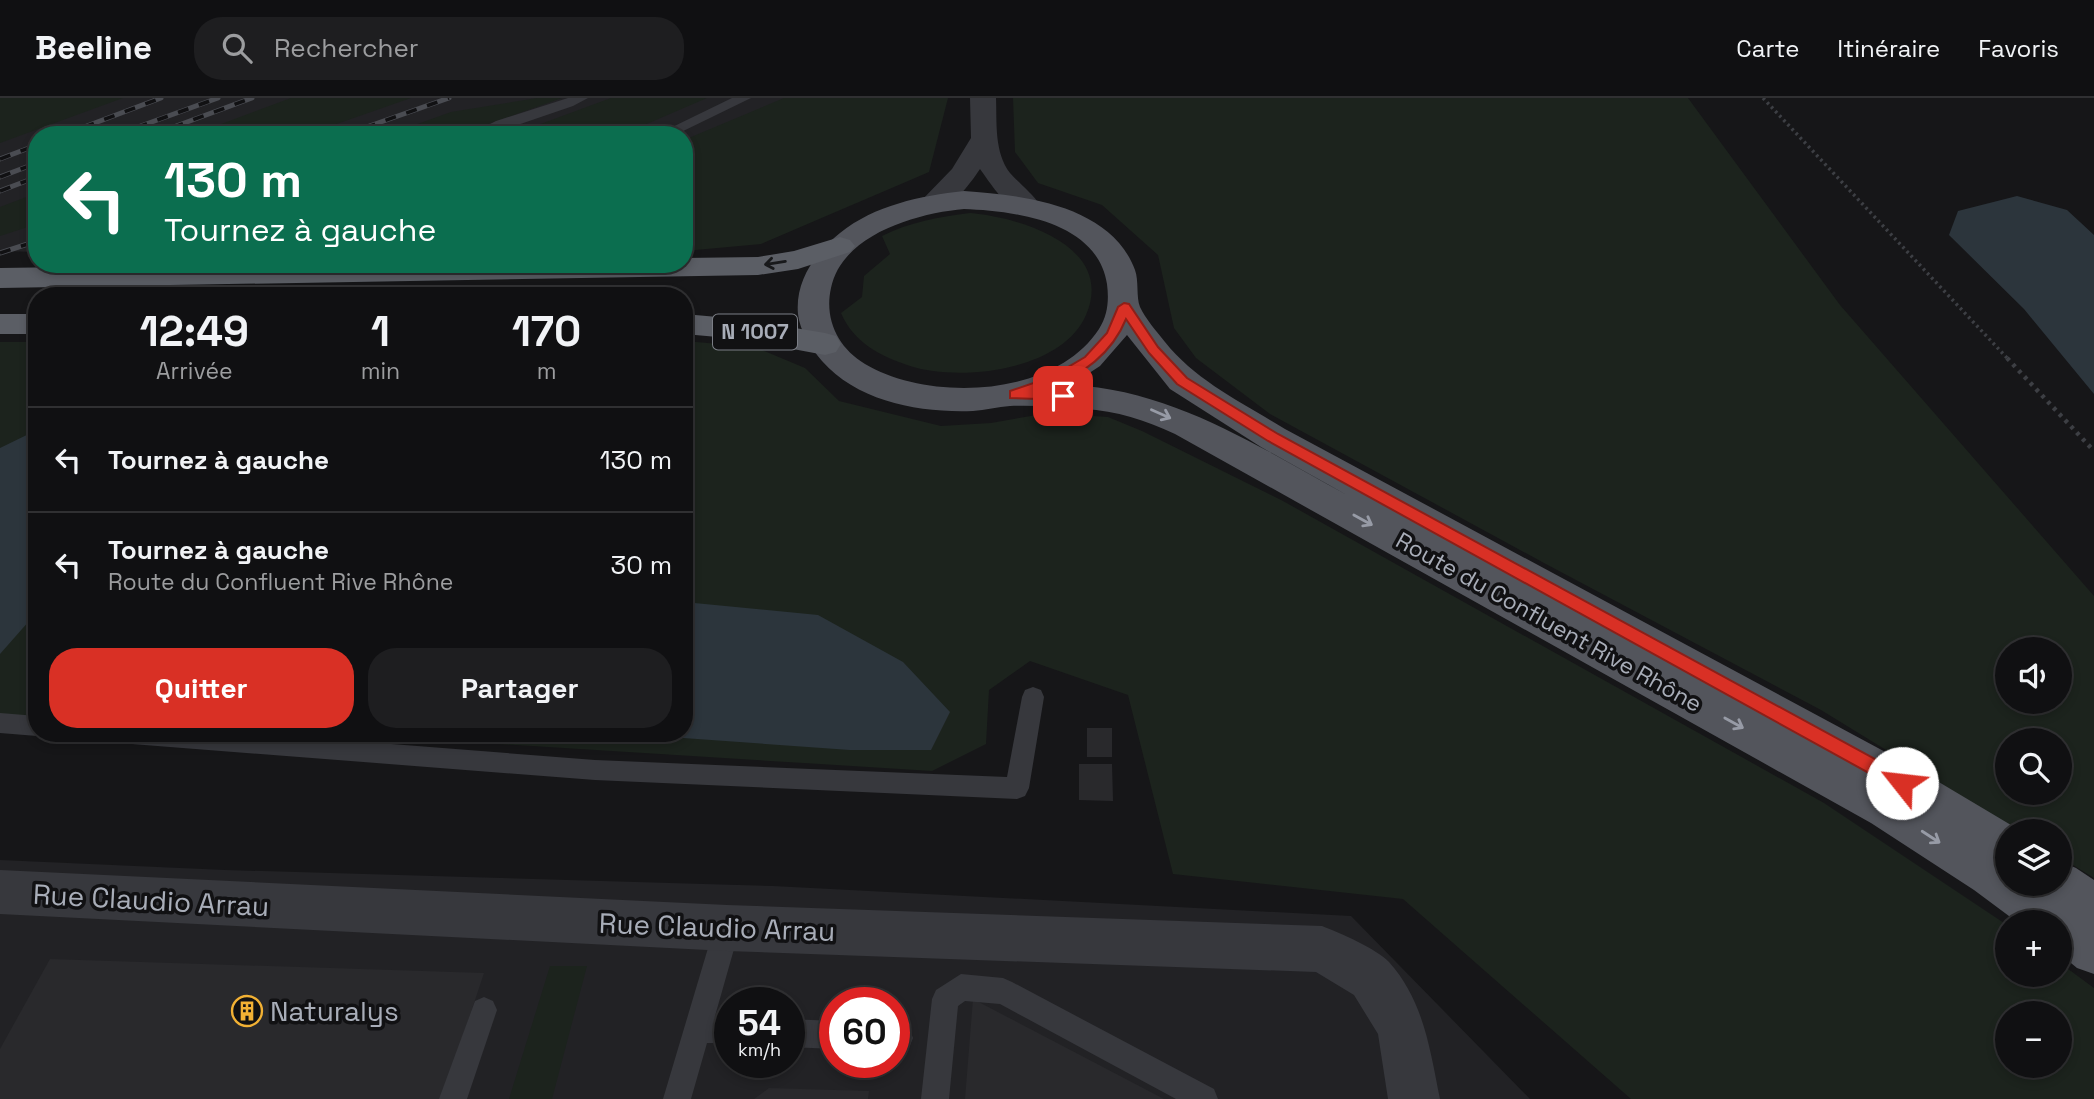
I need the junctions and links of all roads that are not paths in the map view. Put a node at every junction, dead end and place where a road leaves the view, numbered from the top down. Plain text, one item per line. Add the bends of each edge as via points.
1 (581, 98) edge
2 (744, 98) edge
3 (983, 98) edge
4 (493, 126) edge
5 (683, 126) edge
6 (983, 140) junction
7 (933, 203) junction
8 (1027, 205) junction
9 (841, 246) junction
10 (693, 267) edge
11 (316, 273) edge
12 (0, 278) edge
13 (1124, 307) junction
14 (0, 324) edge
15 (28, 324) edge
16 (693, 325) edge
17 (825, 344) junction
18 (1014, 395) junction
19 (1033, 697) dead end
20 (0, 723) edge
21 (28, 725) edge
22 (235, 742) edge
23 (1995, 840) edge
24 (2072, 891) edge
25 (0, 892) edge
26 (2094, 907) edge
27 (2038, 910) edge
28 (727, 928) junction
29 (2072, 935) edge
30 (2094, 951) edge
31 (484, 1010) dead end
32 (697, 1029) junction
33 (714, 1030) edge
34 (453, 1099) edge
35 (677, 1099) edge
36 (935, 1099) edge
37 (1204, 1099) edge
38 (1414, 1099) edge

1 - 4 lane
2 - 5 lane
3 - 6 street
6 - 7 street via 974,162
6 - 8 street via 989,166
7 - 8 main road via 964,200
7 - 9 main road via 866,227
8 - 13 main road via 1071,221 1106,248 1118,267
9 -> 10 highway via 798,260 758,266
9 - 17 main road via 822,268 812,293 813,319
11 -> 12 highway
13 - 18 main road via 1113,335 1090,360 1056,381
13 - 23 main road, Route du Confluent Rive Rhône via 1182,381 1273,438 1890,776
14 - 15 highway
16 - 17 highway, N 1007
17 - 18 main road via 844,365 869,381 902,393 938,400
18 -> 27 main road, Route du Confluent Rive Rhône via 1125,402 1174,420 1248,457 1887,809
19 - 22 lane via 1017,788 595,770
20 - 21 lane
24 - 26 main road
25 - 28 street, Rue Claudio Arrau
28 - 32 lane
28 - 38 street, Rue Claudio Arrau via 1322,950 1371,978 1401,1026
29 - 30 main road
31 - 34 lane
32 - 33 lane
32 - 35 lane
36 - 37 lane via 945,999 961,987 1003,991

